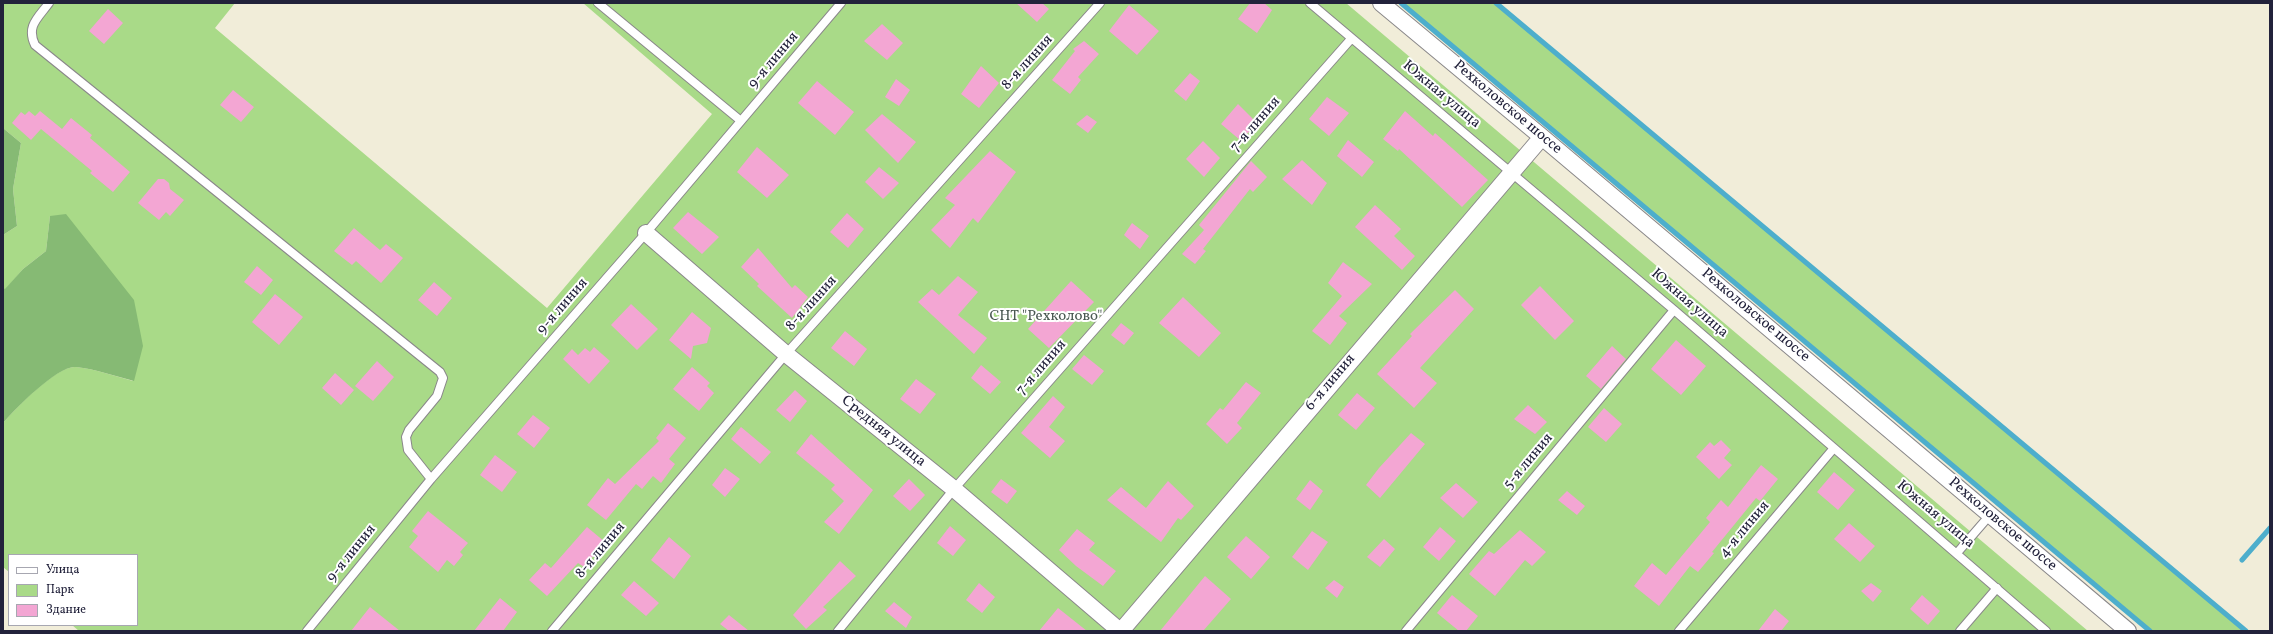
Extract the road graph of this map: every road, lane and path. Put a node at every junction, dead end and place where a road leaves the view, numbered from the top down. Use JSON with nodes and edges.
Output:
{"nodes":[{"id":1,"x":49,"y":3,"type":"edge"},
{"id":2,"x":598,"y":3,"type":"edge"},
{"id":3,"x":841,"y":3,"type":"edge"},
{"id":4,"x":1100,"y":3,"type":"edge"},
{"id":5,"x":1310,"y":3,"type":"edge"},
{"id":6,"x":1381,"y":3,"type":"edge"},
{"id":7,"x":1351,"y":39,"type":"junction"},
{"id":8,"x":741,"y":121,"type":"junction"},
{"id":9,"x":1542,"y":137,"type":"junction"},
{"id":10,"x":1511,"y":172,"type":"junction"},
{"id":11,"x":646,"y":233,"type":"junction"},
{"id":12,"x":1674,"y":310,"type":"junction"},
{"id":13,"x":786,"y":354,"type":"junction"},
{"id":14,"x":1834,"y":448,"type":"junction"},
{"id":15,"x":431,"y":479,"type":"junction"},
{"id":16,"x":954,"y":489,"type":"junction"},
{"id":17,"x":1990,"y":515,"type":"junction"},
{"id":18,"x":1957,"y":553,"type":"junction"},
{"id":19,"x":1997,"y":588,"type":"junction"},
{"id":20,"x":307,"y":631,"type":"edge"},
{"id":21,"x":552,"y":631,"type":"edge"},
{"id":22,"x":838,"y":631,"type":"edge"},
{"id":23,"x":1120,"y":631,"type":"edge"},
{"id":24,"x":1406,"y":631,"type":"edge"},
{"id":25,"x":1679,"y":631,"type":"edge"},
{"id":26,"x":1960,"y":631,"type":"edge"},
{"id":27,"x":2046,"y":631,"type":"edge"},
{"id":28,"x":2128,"y":631,"type":"edge"}],
"edges":[{"from":1,"to":15,"type":"lane"},
{"from":2,"to":8,"type":"lane"},
{"from":3,"to":8,"type":"lane","name":"9-я линия"},
{"from":4,"to":13,"type":"lane","name":"8-я линия"},
{"from":5,"to":7,"type":"lane","name":"Южная улица"},
{"from":6,"to":9,"type":"street","name":"Рехколовское шоссе"},
{"from":7,"to":10,"type":"lane","name":"Южная улица"},
{"from":7,"to":16,"type":"lane","name":"7-я линия"},
{"from":8,"to":11,"type":"lane","name":"9-я линия"},
{"from":9,"to":10,"type":"street","name":"6-я линия"},
{"from":9,"to":17,"type":"street","name":"Рехколовское шоссе"},
{"from":10,"to":12,"type":"lane","name":"Южная улица"},
{"from":10,"to":23,"type":"street","name":"6-я линия"},
{"from":11,"to":13,"type":"street","name":"Средняя улица"},
{"from":11,"to":15,"type":"lane","name":"9-я линия"},
{"from":12,"to":14,"type":"lane","name":"Южная улица"},
{"from":12,"to":24,"type":"lane","name":"5-я линия"},
{"from":13,"to":16,"type":"street","name":"Средняя улица"},
{"from":13,"to":21,"type":"lane","name":"8-я линия"},
{"from":14,"to":18,"type":"lane","name":"Южная улица"},
{"from":14,"to":25,"type":"lane","name":"4-я линия"},
{"from":15,"to":20,"type":"lane","name":"9-я линия"},
{"from":16,"to":22,"type":"lane","name":"7-я линия"},
{"from":16,"to":23,"type":"street","name":"Средняя улица"},
{"from":17,"to":18,"type":"lane"},
{"from":17,"to":28,"type":"street","name":"Рехколовское шоссе"},
{"from":18,"to":19,"type":"lane","name":"Южная улица"},
{"from":19,"to":26,"type":"lane"},
{"from":19,"to":27,"type":"lane","name":"Южная улица"}]}
